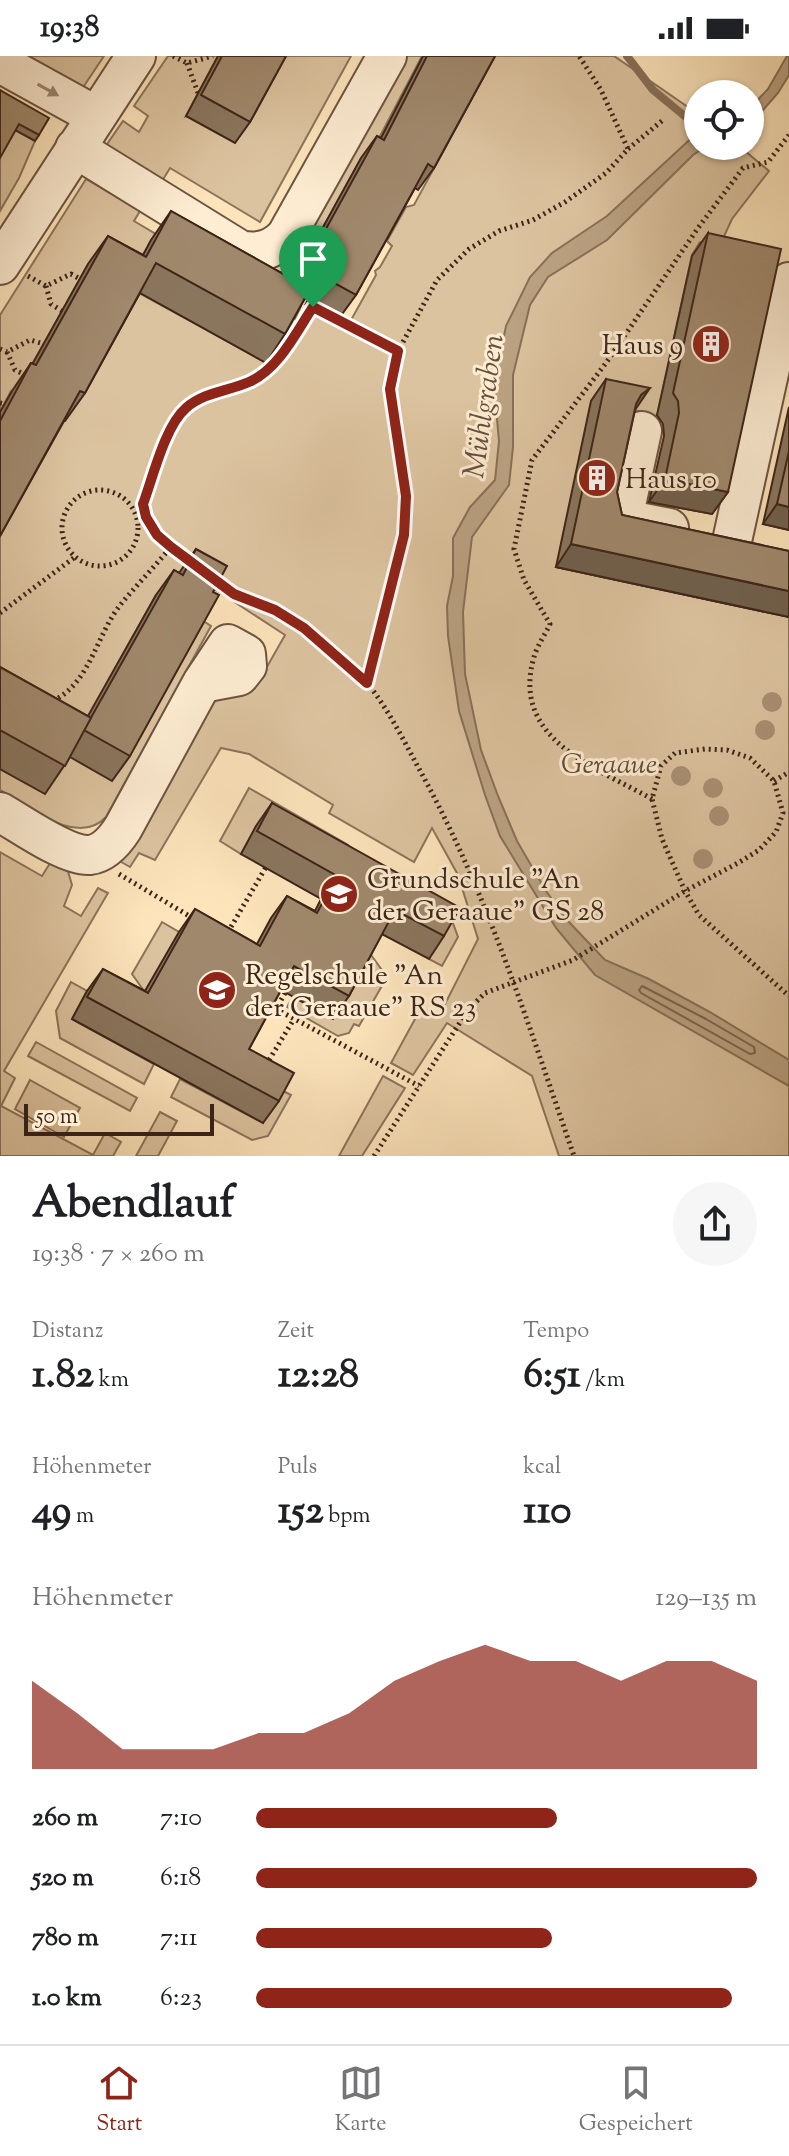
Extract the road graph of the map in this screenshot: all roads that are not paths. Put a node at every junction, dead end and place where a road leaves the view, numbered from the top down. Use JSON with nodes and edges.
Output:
{"nodes":[{"id":1,"x":136,"y":56,"type":"edge"},
{"id":2,"x":387,"y":56,"type":"edge"},
{"id":3,"x":0,"y":63,"type":"edge"},
{"id":4,"x":96,"y":116,"type":"junction"},
{"id":5,"x":75,"y":148,"type":"junction"},
{"id":6,"x":10,"y":268,"type":"edge"},
{"id":7,"x":789,"y":282,"type":"edge"},
{"id":8,"x":642,"y":431,"type":"dead end"},
{"id":9,"x":202,"y":683,"type":"dead end"},
{"id":10,"x":0,"y":812,"type":"edge"}],
"edges":[{"from":1,"to":4,"type":"street"},
{"from":2,"to":5,"type":"street"},
{"from":3,"to":4,"type":"street","one_way":true},
{"from":4,"to":5,"type":"street"},
{"from":5,"to":6,"type":"street"},
{"from":7,"to":8,"type":"street"},
{"from":9,"to":10,"type":"street"}]}
